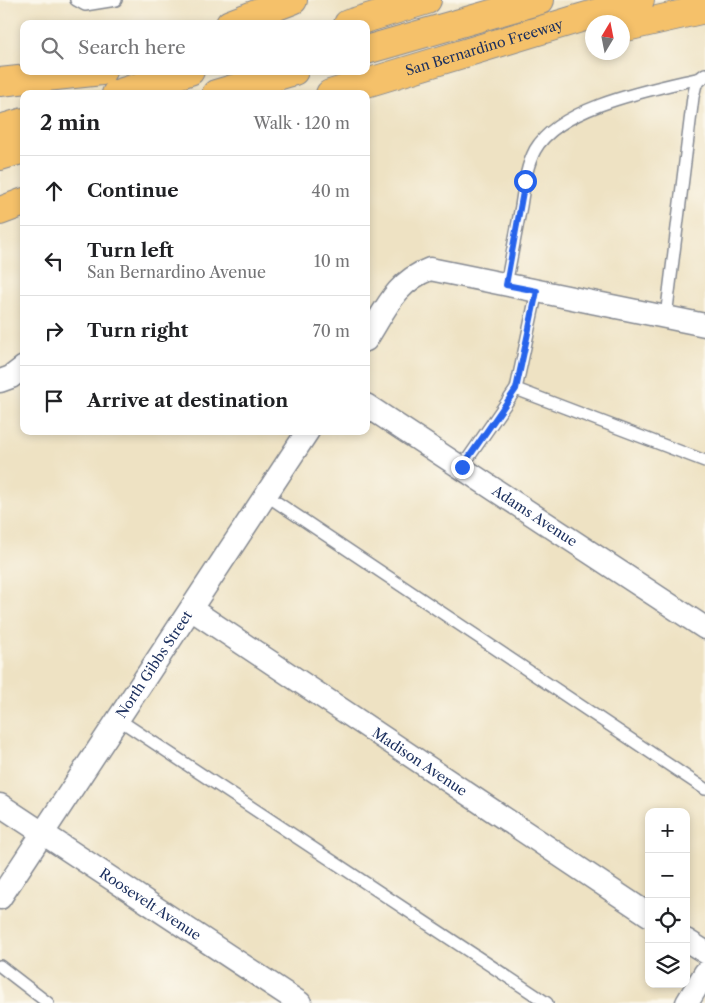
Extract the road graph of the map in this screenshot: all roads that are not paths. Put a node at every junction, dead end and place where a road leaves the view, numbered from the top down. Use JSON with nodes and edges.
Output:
{"nodes":[{"id":1,"x":76,"y":0,"type":"edge"},
{"id":2,"x":116,"y":0,"type":"edge"},
{"id":3,"x":293,"y":0,"type":"edge"},
{"id":4,"x":427,"y":0,"type":"edge"},
{"id":5,"x":540,"y":0,"type":"edge"},
{"id":6,"x":640,"y":0,"type":"edge"},
{"id":7,"x":705,"y":9,"type":"edge"},
{"id":8,"x":240,"y":20,"type":"edge"},
{"id":9,"x":361,"y":20,"type":"edge"},
{"id":10,"x":630,"y":26,"type":"edge"},
{"id":11,"x":585,"y":36,"type":"edge"},
{"id":12,"x":370,"y":49,"type":"edge"},
{"id":13,"x":65,"y":75,"type":"edge"},
{"id":14,"x":89,"y":75,"type":"edge"},
{"id":15,"x":177,"y":75,"type":"edge"},
{"id":16,"x":280,"y":75,"type":"edge"},
{"id":17,"x":703,"y":76,"type":"edge"},
{"id":18,"x":0,"y":82,"type":"edge"},
{"id":19,"x":38,"y":90,"type":"edge"},
{"id":20,"x":129,"y":90,"type":"edge"},
{"id":21,"x":230,"y":90,"type":"edge"},
{"id":22,"x":342,"y":90,"type":"edge"},
{"id":23,"x":344,"y":90,"type":"edge"},
{"id":24,"x":20,"y":95,"type":"edge"},
{"id":25,"x":0,"y":101,"type":"edge"},
{"id":26,"x":20,"y":123,"type":"edge"},
{"id":27,"x":0,"y":129,"type":"edge"},
{"id":28,"x":20,"y":150,"type":"edge"},
{"id":29,"x":0,"y":156,"type":"edge"},
{"id":30,"x":20,"y":185,"type":"edge"},
{"id":31,"x":0,"y":191,"type":"edge"},
{"id":32,"x":20,"y":204,"type":"edge"},
{"id":33,"x":0,"y":211,"type":"edge"},
{"id":34,"x":506,"y":285,"type":"junction"},
{"id":35,"x":537,"y":291,"type":"junction"},
{"id":36,"x":374,"y":312,"type":"edge"},
{"id":37,"x":666,"y":317,"type":"junction"},
{"id":38,"x":705,"y":325,"type":"edge"},
{"id":39,"x":370,"y":326,"type":"edge"},
{"id":40,"x":20,"y":370,"type":"edge"},
{"id":41,"x":0,"y":381,"type":"edge"},
{"id":42,"x":516,"y":389,"type":"junction"},
{"id":43,"x":370,"y":408,"type":"edge"},
{"id":44,"x":305,"y":435,"type":"edge"},
{"id":45,"x":705,"y":461,"type":"edge"},
{"id":46,"x":462,"y":467,"type":"junction"},
{"id":47,"x":266,"y":495,"type":"junction"},
{"id":48,"x":191,"y":609,"type":"junction"},
{"id":49,"x":705,"y":628,"type":"edge"},
{"id":50,"x":118,"y":719,"type":"junction"},
{"id":51,"x":705,"y":789,"type":"edge"},
{"id":52,"x":0,"y":805,"type":"edge"},
{"id":53,"x":43,"y":832,"type":"junction"},
{"id":54,"x":0,"y":898,"type":"edge"},
{"id":55,"x":645,"y":912,"type":"edge"},
{"id":56,"x":690,"y":943,"type":"edge"},
{"id":57,"x":705,"y":952,"type":"edge"},
{"id":58,"x":0,"y":966,"type":"edge"},
{"id":59,"x":705,"y":973,"type":"edge"},
{"id":60,"x":48,"y":1003,"type":"edge"},
{"id":61,"x":300,"y":1003,"type":"edge"},
{"id":62,"x":547,"y":1003,"type":"edge"},
{"id":63,"x":687,"y":1003,"type":"edge"}],
"edges":[{"from":1,"to":2,"type":"lane"},
{"from":3,"to":8,"type":"highway"},
{"from":4,"to":9,"type":"highway"},
{"from":5,"to":12,"type":"highway"},
{"from":6,"to":22,"type":"highway","name":"San Bernardino Freeway"},
{"from":7,"to":10,"type":"highway"},
{"from":11,"to":23,"type":"highway"},
{"from":13,"to":18,"type":"highway"},
{"from":14,"to":19,"type":"highway"},
{"from":15,"to":20,"type":"highway"},
{"from":16,"to":21,"type":"highway"},
{"from":17,"to":34,"type":"lane"},
{"from":17,"to":37,"type":"lane"},
{"from":24,"to":25,"type":"highway"},
{"from":26,"to":27,"type":"highway"},
{"from":28,"to":29,"type":"highway"},
{"from":30,"to":31,"type":"highway"},
{"from":32,"to":33,"type":"highway"},
{"from":34,"to":35,"type":"street"},
{"from":34,"to":36,"type":"street"},
{"from":35,"to":37,"type":"street"},
{"from":35,"to":42,"type":"lane"},
{"from":36,"to":39,"type":"street"},
{"from":37,"to":38,"type":"street"},
{"from":40,"to":41,"type":"street"},
{"from":42,"to":45,"type":"lane"},
{"from":42,"to":46,"type":"lane"},
{"from":43,"to":46,"type":"street","name":"Adams Avenue"},
{"from":44,"to":47,"type":"street","name":"North Gibbs Street"},
{"from":46,"to":49,"type":"street","name":"Adams Avenue"},
{"from":47,"to":48,"type":"street","name":"North Gibbs Street"},
{"from":47,"to":51,"type":"lane"},
{"from":48,"to":50,"type":"street","name":"North Gibbs Street"},
{"from":48,"to":55,"type":"street","name":"Madison Avenue"},
{"from":50,"to":53,"type":"street","name":"North Gibbs Street"},
{"from":50,"to":62,"type":"lane"},
{"from":52,"to":53,"type":"street","name":"Roosevelt Avenue"},
{"from":53,"to":54,"type":"street","name":"North Gibbs Street"},
{"from":53,"to":61,"type":"street","name":"Roosevelt Avenue"},
{"from":56,"to":57,"type":"street"},
{"from":58,"to":60,"type":"lane"},
{"from":59,"to":63,"type":"street"}]}
